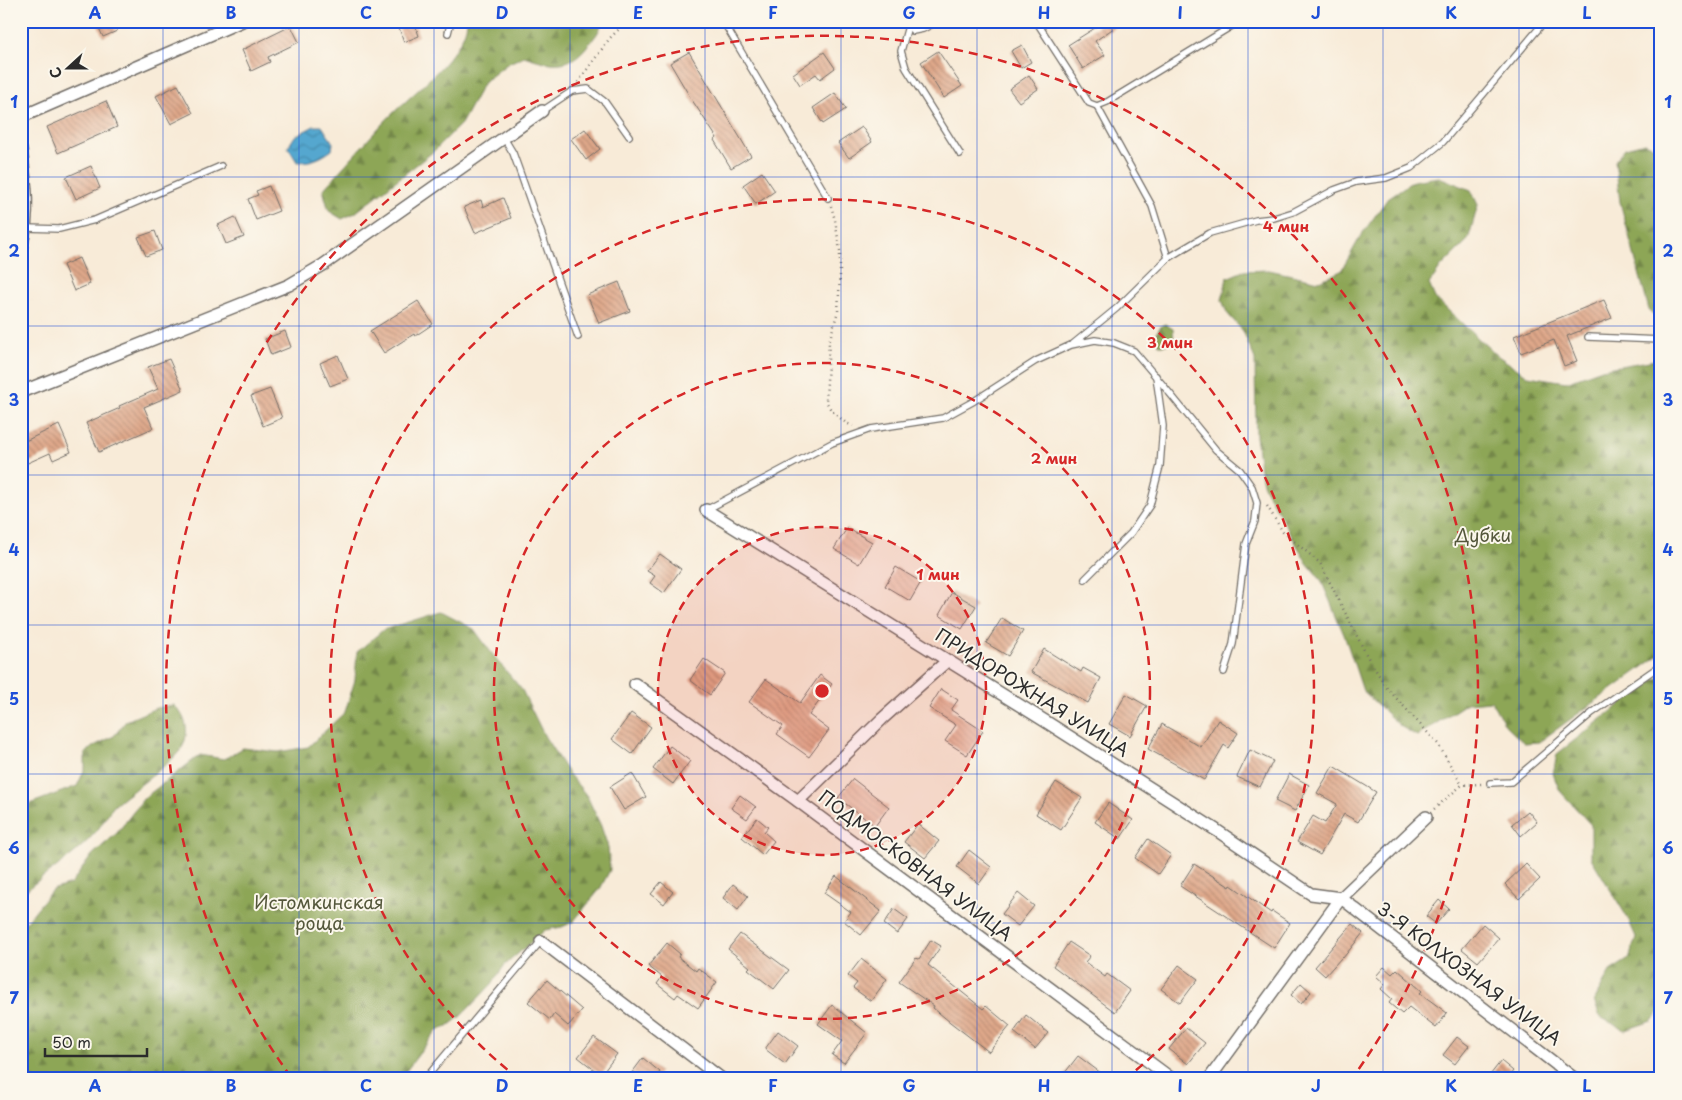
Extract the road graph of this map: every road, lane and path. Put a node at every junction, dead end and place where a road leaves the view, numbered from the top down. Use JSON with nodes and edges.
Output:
{"nodes":[{"id":1,"x":242,"y":21,"type":"edge"},
{"id":2,"x":451,"y":21,"type":"edge"},
{"id":3,"x":627,"y":21,"type":"edge"},
{"id":4,"x":723,"y":21,"type":"edge"},
{"id":5,"x":938,"y":21,"type":"edge"},
{"id":6,"x":1036,"y":21,"type":"edge"},
{"id":7,"x":1218,"y":21,"type":"edge"},
{"id":8,"x":1240,"y":21,"type":"edge"},
{"id":9,"x":1545,"y":21,"type":"edge"},
{"id":10,"x":906,"y":24,"type":"edge"},
{"id":11,"x":1224,"y":30,"type":"junction"},
{"id":12,"x":448,"y":33,"type":"dead end"},
{"id":13,"x":572,"y":91,"type":"junction"},
{"id":14,"x":1097,"y":106,"type":"junction"},
{"id":15,"x":542,"y":111,"type":"joint"},
{"id":16,"x":21,"y":117,"type":"edge"},
{"id":17,"x":630,"y":136,"type":"dead end"},
{"id":18,"x":504,"y":137,"type":"junction"},
{"id":19,"x":21,"y":150,"type":"edge"},
{"id":20,"x":960,"y":154,"type":"dead end"},
{"id":21,"x":221,"y":166,"type":"dead end"},
{"id":22,"x":828,"y":198,"type":"joint"},
{"id":23,"x":27,"y":228,"type":"junction"},
{"id":24,"x":21,"y":248,"type":"edge"},
{"id":25,"x":1168,"y":258,"type":"junction"},
{"id":26,"x":578,"y":337,"type":"dead end"},
{"id":27,"x":1588,"y":337,"type":"dead end"},
{"id":28,"x":1661,"y":340,"type":"edge"},
{"id":29,"x":1071,"y":345,"type":"junction"},
{"id":30,"x":1156,"y":376,"type":"junction"},
{"id":31,"x":21,"y":392,"type":"edge"},
{"id":32,"x":864,"y":431,"type":"junction"},
{"id":33,"x":1252,"y":487,"type":"junction"},
{"id":34,"x":706,"y":510,"type":"joint"},
{"id":35,"x":1084,"y":579,"type":"dead end"},
{"id":36,"x":948,"y":661,"type":"junction"},
{"id":37,"x":1661,"y":665,"type":"edge"},
{"id":38,"x":1224,"y":672,"type":"dead end"},
{"id":39,"x":635,"y":684,"type":"dead end"},
{"id":40,"x":1490,"y":783,"type":"joint"},
{"id":41,"x":1462,"y":784,"type":"junction"},
{"id":42,"x":798,"y":801,"type":"junction"},
{"id":43,"x":1426,"y":816,"type":"joint"},
{"id":44,"x":1340,"y":898,"type":"junction"},
{"id":45,"x":541,"y":941,"type":"joint"},
{"id":46,"x":425,"y":1079,"type":"edge"},
{"id":47,"x":722,"y":1079,"type":"edge"},
{"id":48,"x":1172,"y":1079,"type":"edge"},
{"id":49,"x":1209,"y":1079,"type":"edge"},
{"id":50,"x":1575,"y":1079,"type":"edge"}],
"edges":[{"from":1,"to":16,"type":"street"},
{"from":2,"to":12,"type":"lane"},
{"from":3,"to":13,"type":"path"},
{"from":4,"to":22,"type":"lane"},
{"from":5,"to":10,"type":"lane"},
{"from":6,"to":14,"type":"lane"},
{"from":7,"to":11,"type":"lane"},
{"from":8,"to":11,"type":"lane"},
{"from":9,"to":25,"type":"lane"},
{"from":10,"to":20,"type":"lane"},
{"from":11,"to":14,"type":"lane"},
{"from":13,"to":15,"type":"lane"},
{"from":13,"to":17,"type":"lane"},
{"from":14,"to":25,"type":"lane"},
{"from":15,"to":18,"type":"street"},
{"from":18,"to":26,"type":"lane"},
{"from":18,"to":31,"type":"street"},
{"from":19,"to":23,"type":"street"},
{"from":21,"to":23,"type":"lane"},
{"from":22,"to":32,"type":"path"},
{"from":23,"to":24,"type":"street"},
{"from":25,"to":29,"type":"lane"},
{"from":27,"to":28,"type":"lane"},
{"from":29,"to":30,"type":"lane"},
{"from":29,"to":32,"type":"lane"},
{"from":30,"to":33,"type":"lane"},
{"from":30,"to":35,"type":"lane"},
{"from":32,"to":34,"type":"lane"},
{"from":33,"to":38,"type":"lane"},
{"from":33,"to":41,"type":"path"},
{"from":34,"to":36,"type":"street","name":"ПРИДОРОЖНАЯ УЛИЦА"},
{"from":36,"to":42,"type":"street"},
{"from":36,"to":44,"type":"street","name":"ПРИДОРОЖНАЯ УЛИЦА"},
{"from":37,"to":40,"type":"lane"},
{"from":39,"to":42,"type":"street","name":"ПОДМОСКОВНАЯ УЛИЦА"},
{"from":40,"to":41,"type":"path"},
{"from":41,"to":43,"type":"path"},
{"from":42,"to":48,"type":"street","name":"ПОДМОСКОВНАЯ УЛИЦА"},
{"from":43,"to":44,"type":"street"},
{"from":44,"to":49,"type":"street"},
{"from":44,"to":50,"type":"street","name":"3-Я КОЛХОЗНАЯ УЛИЦА"},
{"from":45,"to":46,"type":"lane"},
{"from":45,"to":47,"type":"street"}]}
